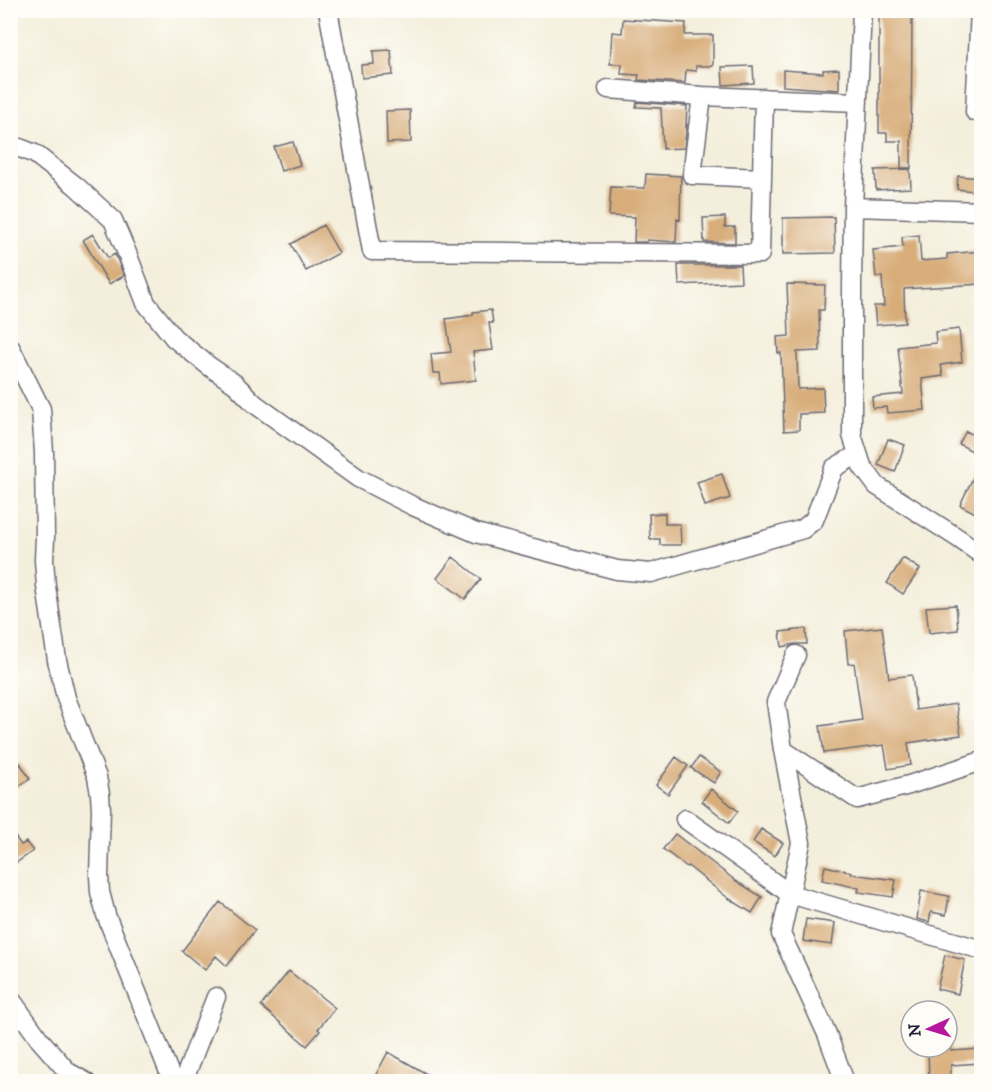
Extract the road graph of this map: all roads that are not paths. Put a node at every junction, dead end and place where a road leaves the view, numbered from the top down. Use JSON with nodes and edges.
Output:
{"nodes":[{"id":1,"x":328,"y":10,"type":"edge"},
{"id":2,"x":862,"y":10,"type":"edge"},
{"id":3,"x":980,"y":10,"type":"edge"},
{"id":4,"x":980,"y":31,"type":"edge"},
{"id":5,"x":608,"y":89,"type":"dead end"},
{"id":6,"x":702,"y":96,"type":"junction"},
{"id":7,"x":764,"y":98,"type":"junction"},
{"id":8,"x":858,"y":102,"type":"junction"},
{"id":9,"x":975,"y":111,"type":"dead end"},
{"id":10,"x":10,"y":148,"type":"edge"},
{"id":11,"x":762,"y":178,"type":"junction"},
{"id":12,"x":854,"y":207,"type":"junction"},
{"id":13,"x":981,"y":211,"type":"edge"},
{"id":14,"x":13,"y":353,"type":"edge"},
{"id":15,"x":858,"y":454,"type":"junction"},
{"id":16,"x":981,"y":555,"type":"edge"},
{"id":17,"x":796,"y":655,"type":"dead end"},
{"id":18,"x":783,"y":750,"type":"junction"},
{"id":19,"x":981,"y":761,"type":"edge"},
{"id":20,"x":685,"y":819,"type":"dead end"},
{"id":21,"x":790,"y":894,"type":"junction"},
{"id":22,"x":981,"y":950,"type":"edge"},
{"id":23,"x":216,"y":997,"type":"dead end"},
{"id":24,"x":10,"y":998,"type":"edge"},
{"id":25,"x":17,"y":1019,"type":"edge"},
{"id":26,"x":86,"y":1082,"type":"edge"},
{"id":27,"x":173,"y":1082,"type":"edge"},
{"id":28,"x":183,"y":1082,"type":"edge"},
{"id":29,"x":845,"y":1082,"type":"edge"}],
"edges":[{"from":1,"to":11,"type":"street"},
{"from":2,"to":8,"type":"street"},
{"from":3,"to":4,"type":"street"},
{"from":4,"to":9,"type":"street"},
{"from":5,"to":6,"type":"street"},
{"from":6,"to":7,"type":"street"},
{"from":6,"to":11,"type":"street"},
{"from":7,"to":8,"type":"street"},
{"from":7,"to":11,"type":"street"},
{"from":8,"to":12,"type":"street"},
{"from":10,"to":15,"type":"street"},
{"from":12,"to":13,"type":"street"},
{"from":12,"to":15,"type":"street"},
{"from":14,"to":27,"type":"street"},
{"from":15,"to":16,"type":"street"},
{"from":17,"to":18,"type":"street"},
{"from":18,"to":19,"type":"street"},
{"from":18,"to":21,"type":"street"},
{"from":20,"to":21,"type":"street"},
{"from":21,"to":22,"type":"street"},
{"from":21,"to":29,"type":"street"},
{"from":23,"to":28,"type":"street"},
{"from":24,"to":25,"type":"street"},
{"from":25,"to":26,"type":"street"}]}
